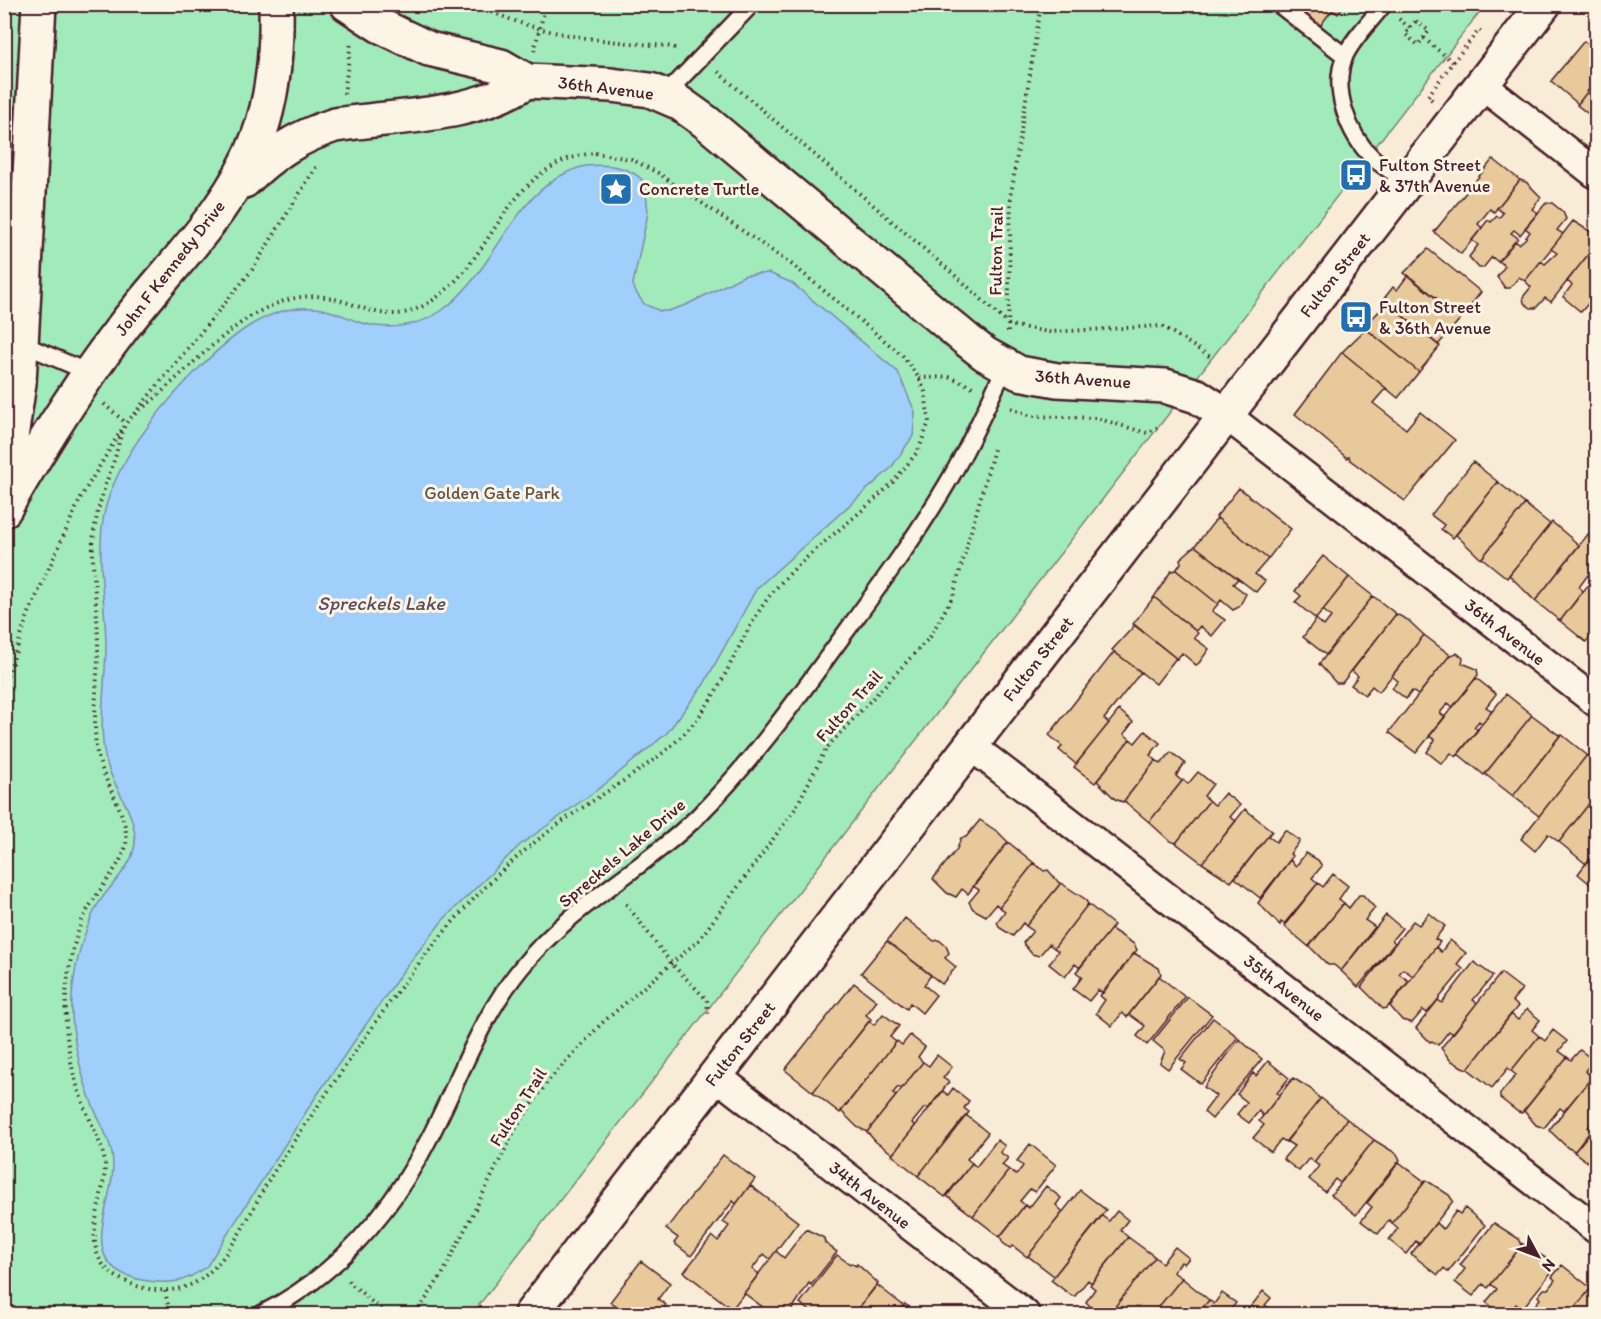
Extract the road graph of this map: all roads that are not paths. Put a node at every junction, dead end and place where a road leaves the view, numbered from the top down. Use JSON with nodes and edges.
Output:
{"nodes":[{"id":1,"x":39,"y":4,"type":"edge"},
{"id":2,"x":276,"y":4,"type":"edge"},
{"id":3,"x":347,"y":4,"type":"edge"},
{"id":4,"x":752,"y":4,"type":"edge"},
{"id":5,"x":1278,"y":4,"type":"edge"},
{"id":6,"x":1384,"y":4,"type":"edge"},
{"id":7,"x":1544,"y":4,"type":"edge"},
{"id":8,"x":1344,"y":56,"type":"junction"},
{"id":9,"x":527,"y":81,"type":"junction"},
{"id":10,"x":1482,"y":85,"type":"junction"},
{"id":11,"x":665,"y":95,"type":"junction"},
{"id":12,"x":1596,"y":174,"type":"edge"},
{"id":13,"x":1407,"y":182,"type":"junction"},
{"id":14,"x":210,"y":222,"type":"junction"},
{"id":15,"x":12,"y":340,"type":"edge"},
{"id":16,"x":1005,"y":367,"type":"junction"},
{"id":17,"x":90,"y":373,"type":"junction"},
{"id":18,"x":1226,"y":416,"type":"junction"},
{"id":19,"x":4,"y":485,"type":"edge"},
{"id":20,"x":4,"y":510,"type":"edge"},
{"id":21,"x":1596,"y":702,"type":"edge"},
{"id":22,"x":971,"y":746,"type":"junction"},
{"id":23,"x":716,"y":1076,"type":"junction"},
{"id":24,"x":1596,"y":1229,"type":"edge"},
{"id":25,"x":261,"y":1314,"type":"edge"},
{"id":26,"x":531,"y":1314,"type":"edge"},
{"id":27,"x":1025,"y":1314,"type":"edge"}],
"edges":[{"from":1,"to":15,"type":"street"},
{"from":2,"to":14,"type":"street","name":"John F Kennedy Drive"},
{"from":3,"to":9,"type":"street","name":"36th Avenue"},
{"from":4,"to":11,"type":"lane"},
{"from":5,"to":8,"type":"lane"},
{"from":6,"to":8,"type":"lane"},
{"from":7,"to":10,"type":"street","name":"Fulton Street"},
{"from":8,"to":13,"type":"lane"},
{"from":9,"to":11,"type":"street","name":"36th Avenue"},
{"from":9,"to":14,"type":"street"},
{"from":10,"to":12,"type":"street"},
{"from":10,"to":13,"type":"street","name":"Fulton Street"},
{"from":11,"to":16,"type":"street","name":"36th Avenue"},
{"from":13,"to":18,"type":"street","name":"Fulton Street"},
{"from":14,"to":17,"type":"street","name":"John F Kennedy Drive"},
{"from":15,"to":17,"type":"lane"},
{"from":15,"to":19,"type":"street"},
{"from":16,"to":18,"type":"street","name":"36th Avenue"},
{"from":16,"to":25,"type":"lane","name":"Spreckels Lake Drive"},
{"from":17,"to":20,"type":"street","name":"John F Kennedy Drive"},
{"from":18,"to":21,"type":"street","name":"36th Avenue"},
{"from":18,"to":22,"type":"street","name":"Fulton Street"},
{"from":22,"to":23,"type":"street","name":"Fulton Street"},
{"from":22,"to":24,"type":"street","name":"35th Avenue"},
{"from":23,"to":26,"type":"street","name":"Fulton Street"},
{"from":23,"to":27,"type":"street","name":"34th Avenue"}]}
